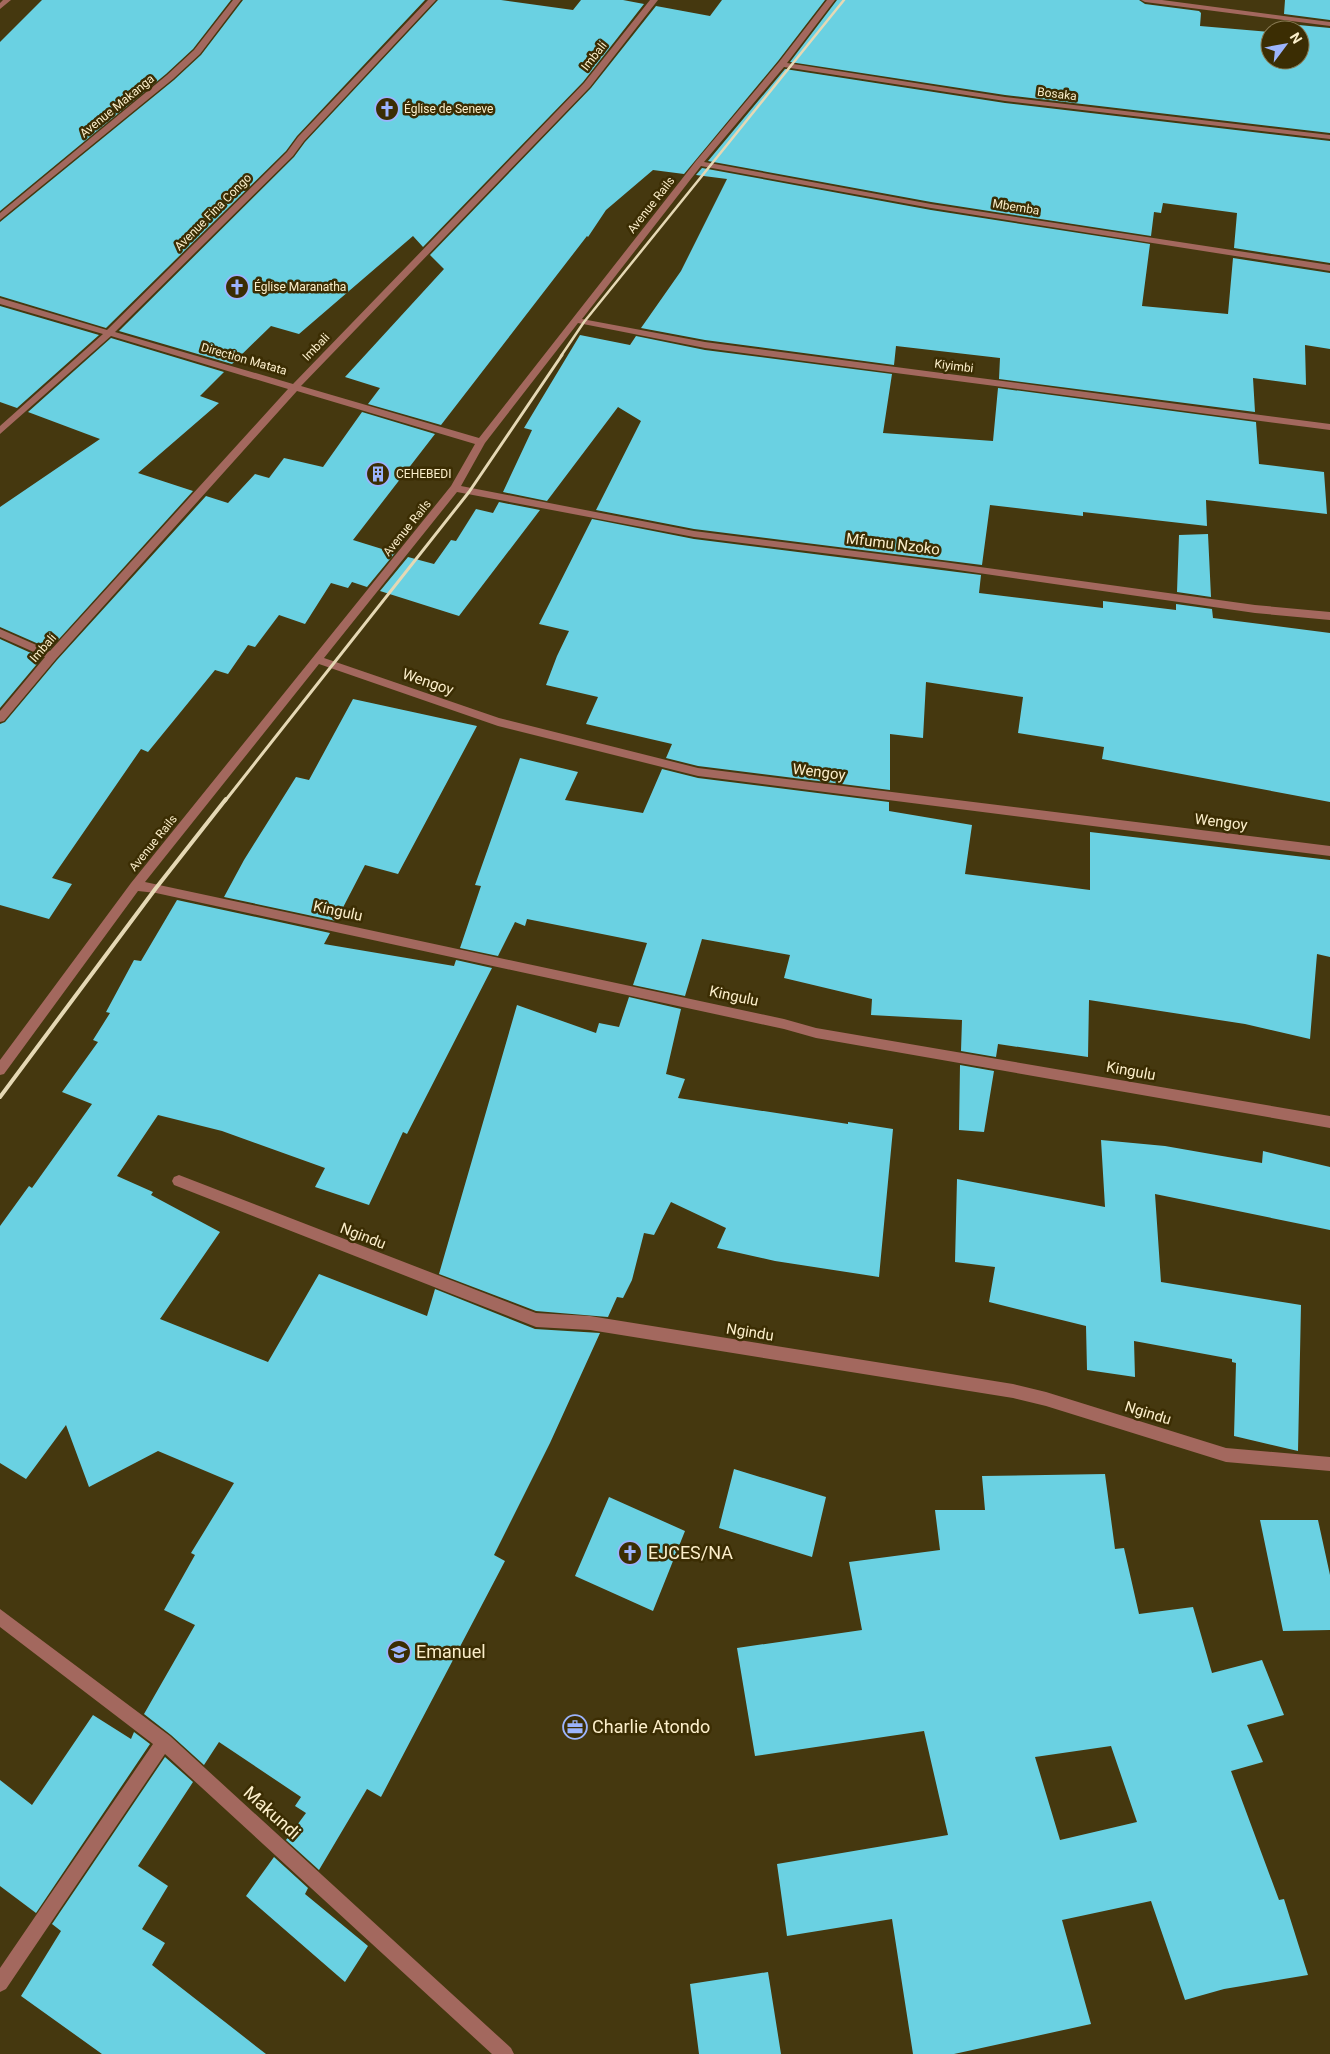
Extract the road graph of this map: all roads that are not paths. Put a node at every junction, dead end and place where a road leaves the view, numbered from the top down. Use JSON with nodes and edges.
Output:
{"nodes":[{"id":1,"x":8,"y":0,"type":"edge"},
{"id":2,"x":237,"y":0,"type":"edge"},
{"id":3,"x":432,"y":0,"type":"edge"},
{"id":4,"x":654,"y":0,"type":"edge"},
{"id":5,"x":831,"y":0,"type":"edge"},
{"id":6,"x":1144,"y":0,"type":"edge"},
{"id":7,"x":0,"y":6,"type":"edge"},
{"id":8,"x":1330,"y":24,"type":"edge"},
{"id":9,"x":782,"y":64,"type":"junction"},
{"id":10,"x":1330,"y":137,"type":"edge"},
{"id":11,"x":699,"y":163,"type":"junction"},
{"id":12,"x":0,"y":217,"type":"edge"},
{"id":13,"x":1330,"y":268,"type":"edge"},
{"id":14,"x":0,"y":301,"type":"edge"},
{"id":15,"x":575,"y":320,"type":"junction"},
{"id":16,"x":109,"y":333,"type":"junction"},
{"id":17,"x":295,"y":386,"type":"junction"},
{"id":18,"x":1330,"y":427,"type":"edge"},
{"id":19,"x":0,"y":431,"type":"edge"},
{"id":20,"x":481,"y":442,"type":"junction"},
{"id":21,"x":455,"y":488,"type":"junction"},
{"id":22,"x":1330,"y":616,"type":"edge"},
{"id":23,"x":0,"y":633,"type":"edge"},
{"id":24,"x":52,"y":656,"type":"junction"},
{"id":25,"x":318,"y":660,"type":"junction"},
{"id":26,"x":0,"y":718,"type":"edge"},
{"id":27,"x":1330,"y":851,"type":"edge"},
{"id":28,"x":134,"y":886,"type":"junction"},
{"id":29,"x":0,"y":1070,"type":"edge"},
{"id":30,"x":1330,"y":1122,"type":"edge"},
{"id":31,"x":179,"y":1182,"type":"dead end"},
{"id":32,"x":1330,"y":1464,"type":"edge"},
{"id":33,"x":0,"y":1617,"type":"edge"},
{"id":34,"x":164,"y":1742,"type":"junction"},
{"id":35,"x":0,"y":1983,"type":"edge"},
{"id":36,"x":505,"y":2054,"type":"edge"}],
"edges":[{"from":1,"to":7,"type":"street"},
{"from":2,"to":12,"type":"street","name":"Avenue Makanga"},
{"from":3,"to":16,"type":"street","name":"Avenue Fina Congo"},
{"from":4,"to":17,"type":"street","name":"Imbali"},
{"from":5,"to":9,"type":"street","name":"Avenue Rails"},
{"from":6,"to":8,"type":"street"},
{"from":9,"to":10,"type":"street","name":"Bosaka"},
{"from":9,"to":11,"type":"street","name":"Avenue Rails"},
{"from":11,"to":13,"type":"street","name":"Mbemba"},
{"from":11,"to":15,"type":"street","name":"Avenue Rails"},
{"from":14,"to":16,"type":"street","name":"Direction Matata"},
{"from":15,"to":18,"type":"street","name":"Kiyimbi"},
{"from":15,"to":20,"type":"street","name":"Avenue Rails"},
{"from":16,"to":17,"type":"street","name":"Direction Matata"},
{"from":16,"to":19,"type":"street","name":"Avenue Fina Congo"},
{"from":17,"to":20,"type":"street","name":"Direction Matata"},
{"from":17,"to":24,"type":"street","name":"Imbali"},
{"from":20,"to":21,"type":"street","name":"Avenue Rails"},
{"from":21,"to":22,"type":"street","name":"Mfumu Nzoko"},
{"from":21,"to":25,"type":"street","name":"Avenue Rails"},
{"from":23,"to":24,"type":"street"},
{"from":24,"to":26,"type":"street","name":"Imbali"},
{"from":25,"to":27,"type":"street","name":"Wengoy"},
{"from":25,"to":28,"type":"street","name":"Avenue Rails"},
{"from":28,"to":29,"type":"street","name":"Avenue Rails"},
{"from":28,"to":30,"type":"street","name":"Kingulu"},
{"from":31,"to":32,"type":"street","name":"Ngindu"},
{"from":33,"to":34,"type":"street","name":"Makundi"},
{"from":34,"to":35,"type":"street"},
{"from":34,"to":36,"type":"street","name":"Makundi"}]}
